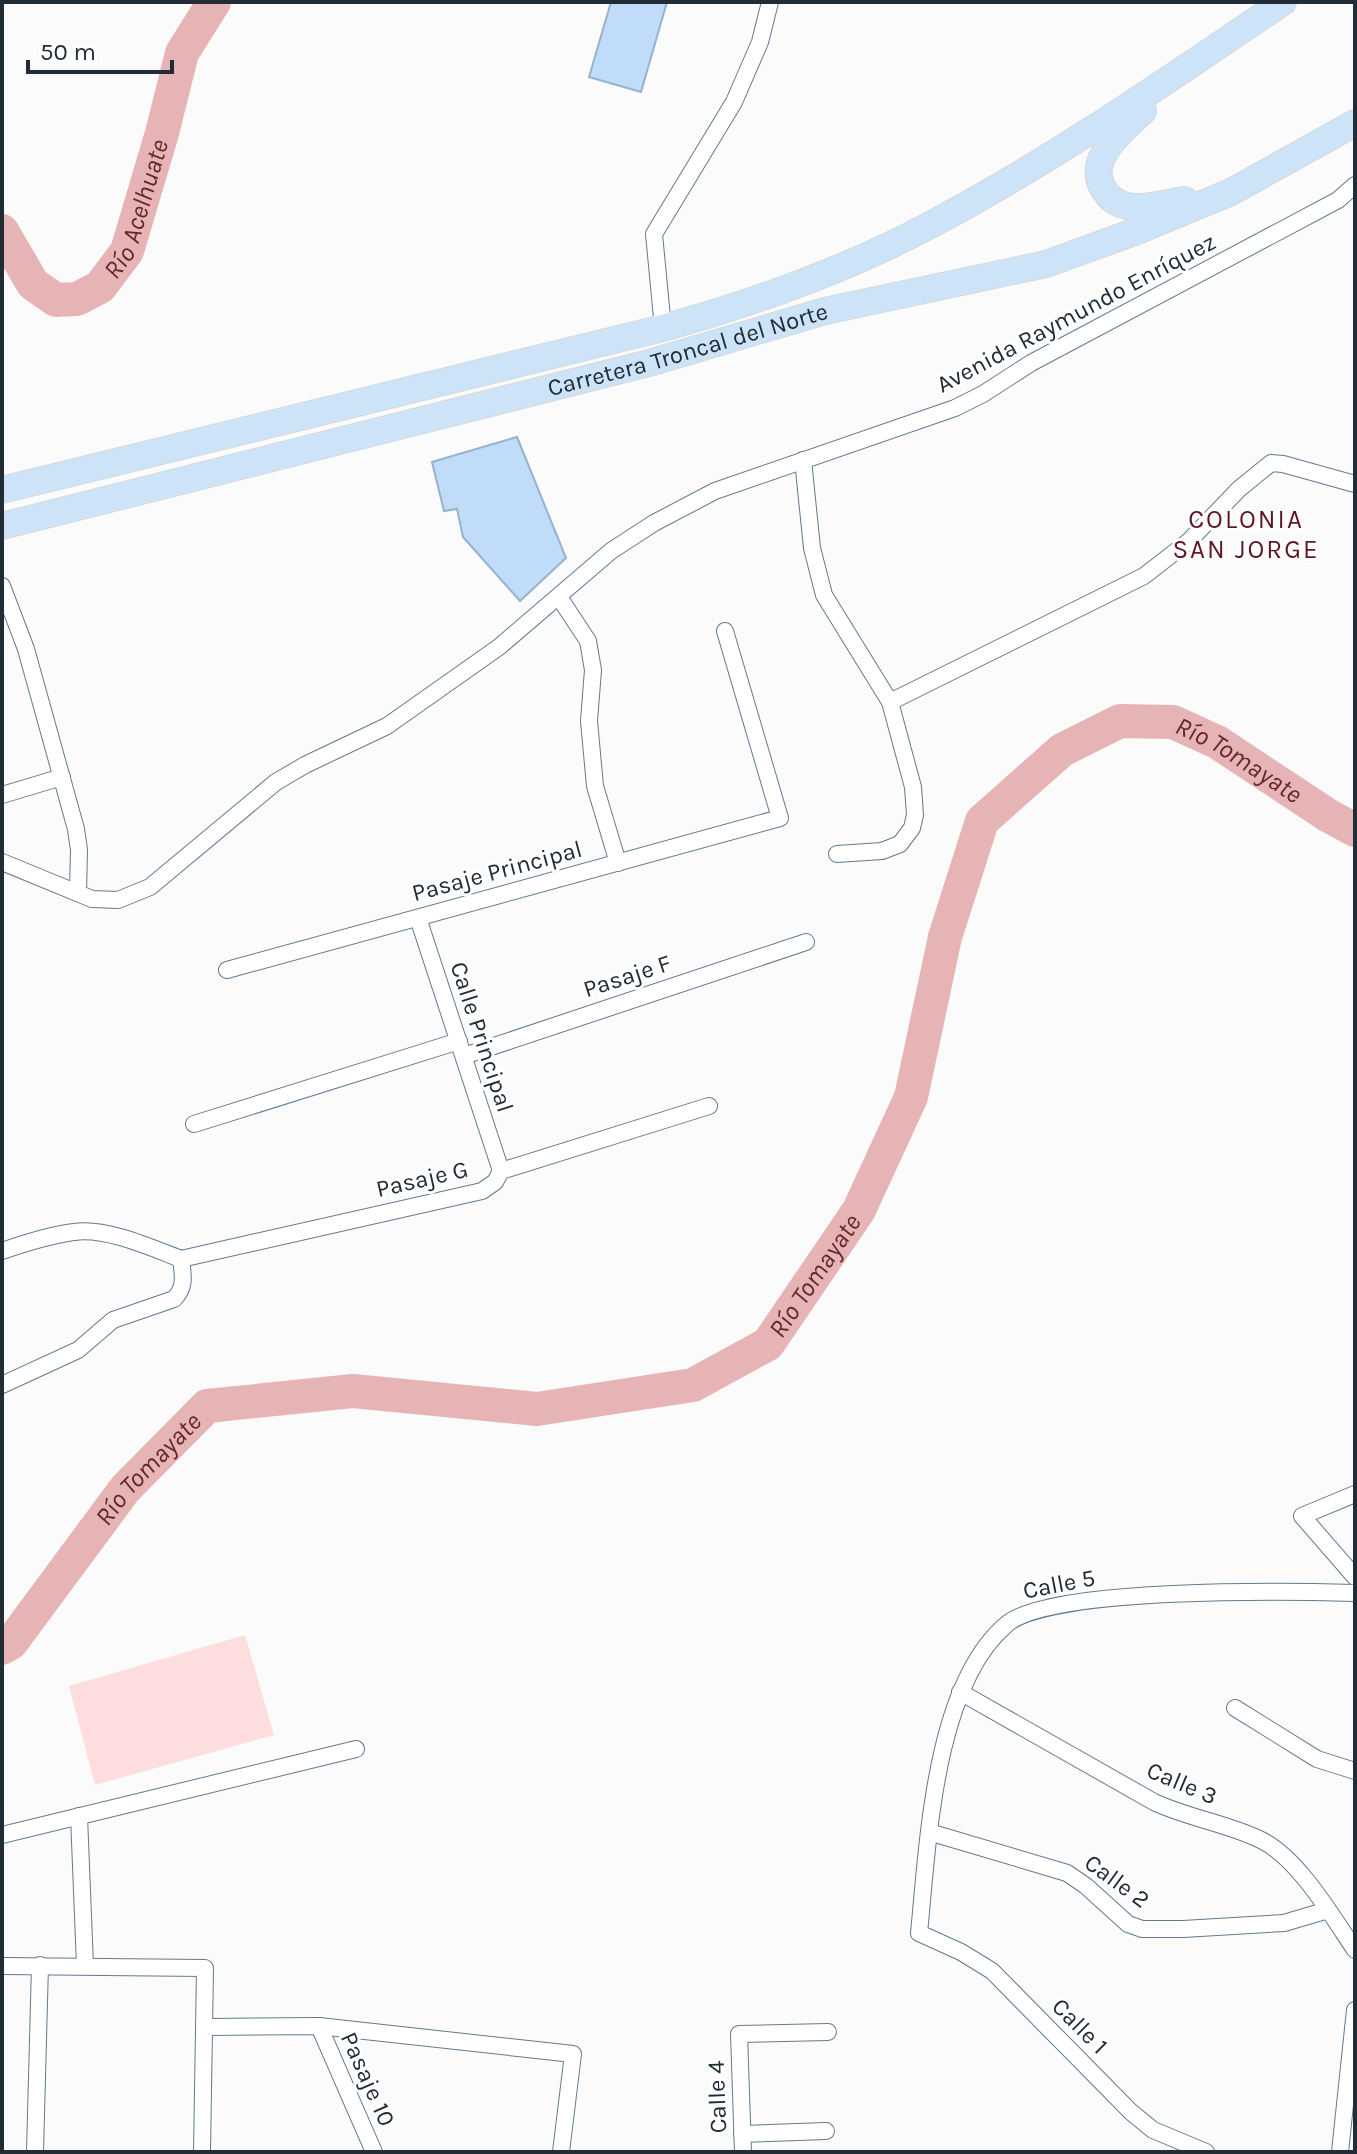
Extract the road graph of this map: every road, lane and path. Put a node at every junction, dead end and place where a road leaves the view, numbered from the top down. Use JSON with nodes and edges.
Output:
{"nodes":[{"id":1,"x":770,"y":2,"type":"edge"},
{"id":2,"x":1283,"y":2,"type":"edge"},
{"id":3,"x":1198,"y":59,"type":"junction"},
{"id":4,"x":1354,"y":126,"type":"edge"},
{"id":5,"x":1355,"y":185,"type":"edge"},
{"id":6,"x":1231,"y":192,"type":"junction"},
{"id":7,"x":663,"y":328,"type":"junction"},
{"id":8,"x":803,"y":460,"type":"junction"},
{"id":9,"x":1355,"y":484,"type":"edge"},
{"id":10,"x":2,"y":490,"type":"edge"},
{"id":11,"x":2,"y":526,"type":"edge"},
{"id":12,"x":2,"y":586,"type":"edge"},
{"id":13,"x":559,"y":597,"type":"junction"},
{"id":14,"x":725,"y":631,"type":"dead end"},
{"id":15,"x":890,"y":702,"type":"junction"},
{"id":16,"x":62,"y":777,"type":"junction"},
{"id":17,"x":2,"y":795,"type":"edge"},
{"id":18,"x":837,"y":854,"type":"dead end"},
{"id":19,"x":2,"y":862,"type":"edge"},
{"id":20,"x":618,"y":863,"type":"junction"},
{"id":21,"x":78,"y":893,"type":"junction"},
{"id":22,"x":418,"y":918,"type":"junction"},
{"id":23,"x":806,"y":942,"type":"dead end"},
{"id":24,"x":227,"y":970,"type":"dead end"},
{"id":25,"x":461,"y":1049,"type":"junction"},
{"id":26,"x":709,"y":1106,"type":"dead end"},
{"id":27,"x":194,"y":1124,"type":"dead end"},
{"id":28,"x":501,"y":1171,"type":"junction"},
{"id":29,"x":2,"y":1251,"type":"edge"},
{"id":30,"x":181,"y":1259,"type":"junction"},
{"id":31,"x":2,"y":1385,"type":"edge"},
{"id":32,"x":1355,"y":1494,"type":"edge"},
{"id":33,"x":1355,"y":1577,"type":"edge"},
{"id":34,"x":1355,"y":1593,"type":"edge"},
{"id":35,"x":960,"y":1692,"type":"junction"},
{"id":36,"x":1235,"y":1708,"type":"dead end"},
{"id":37,"x":356,"y":1749,"type":"dead end"},
{"id":38,"x":1355,"y":1771,"type":"edge"},
{"id":39,"x":79,"y":1816,"type":"junction"},
{"id":40,"x":929,"y":1832,"type":"junction"},
{"id":41,"x":2,"y":1835,"type":"edge"},
{"id":42,"x":1328,"y":1910,"type":"junction"},
{"id":43,"x":919,"y":1933,"type":"joint"},
{"id":44,"x":1355,"y":1950,"type":"edge"},
{"id":45,"x":40,"y":1965,"type":"junction"},
{"id":46,"x":2,"y":1966,"type":"edge"},
{"id":47,"x":85,"y":1966,"type":"junction"},
{"id":48,"x":1355,"y":2010,"type":"edge"},
{"id":49,"x":319,"y":2026,"type":"junction"},
{"id":50,"x":206,"y":2027,"type":"junction"},
{"id":51,"x":828,"y":2032,"type":"dead end"},
{"id":52,"x":826,"y":2131,"type":"dead end"},
{"id":53,"x":742,"y":2134,"type":"junction"},
{"id":54,"x":1344,"y":2151,"type":"edge"},
{"id":55,"x":35,"y":2152,"type":"edge"},
{"id":56,"x":202,"y":2152,"type":"edge"},
{"id":57,"x":374,"y":2152,"type":"edge"},
{"id":58,"x":561,"y":2152,"type":"edge"},
{"id":59,"x":743,"y":2152,"type":"edge"},
{"id":60,"x":1206,"y":2152,"type":"edge"}],
"edges":[{"from":1,"to":7,"type":"street"},
{"from":2,"to":3,"type":"main road","name":"Carretera Troncal del Norte"},
{"from":3,"to":6,"type":"main road"},
{"from":3,"to":7,"type":"main road","name":"Carretera Troncal del Norte"},
{"from":4,"to":6,"type":"main road","name":"Carretera Troncal del Norte"},
{"from":5,"to":8,"type":"street","name":"Avenida Raymundo Enríquez"},
{"from":6,"to":11,"type":"main road","name":"Carretera Troncal del Norte"},
{"from":7,"to":10,"type":"main road","name":"Carretera Troncal del Norte"},
{"from":8,"to":13,"type":"street","name":"Avenida Raymundo Enríquez"},
{"from":8,"to":15,"type":"street"},
{"from":9,"to":15,"type":"street"},
{"from":12,"to":16,"type":"street"},
{"from":13,"to":20,"type":"street"},
{"from":13,"to":21,"type":"street","name":"Avenida Raymundo Enríquez"},
{"from":14,"to":20,"type":"street","name":"Pasaje Principal"},
{"from":15,"to":18,"type":"street"},
{"from":16,"to":17,"type":"street"},
{"from":16,"to":21,"type":"street"},
{"from":19,"to":21,"type":"street","name":"Avenida Raymundo Enríquez"},
{"from":20,"to":22,"type":"street","name":"Pasaje Principal"},
{"from":22,"to":24,"type":"street","name":"Pasaje Principal"},
{"from":22,"to":25,"type":"street","name":"Calle Principal"},
{"from":23,"to":25,"type":"street","name":"Pasaje F"},
{"from":25,"to":27,"type":"street","name":"Pasaje F"},
{"from":25,"to":28,"type":"street","name":"Calle Principal"},
{"from":26,"to":28,"type":"street","name":"Pasaje G"},
{"from":28,"to":30,"type":"street","name":"Pasaje G"},
{"from":29,"to":30,"type":"street"},
{"from":30,"to":31,"type":"street"},
{"from":32,"to":33,"type":"street"},
{"from":34,"to":35,"type":"street","name":"Calle 5"},
{"from":35,"to":40,"type":"street","name":"Calle 5"},
{"from":35,"to":42,"type":"street","name":"Calle 3"},
{"from":36,"to":38,"type":"street"},
{"from":37,"to":39,"type":"street"},
{"from":39,"to":41,"type":"street"},
{"from":39,"to":47,"type":"street"},
{"from":40,"to":42,"type":"street","name":"Calle 2"},
{"from":40,"to":43,"type":"street","name":"Calle 5"},
{"from":42,"to":44,"type":"street","name":"Calle 3"},
{"from":43,"to":60,"type":"street","name":"Calle 1"},
{"from":45,"to":46,"type":"street"},
{"from":45,"to":47,"type":"street"},
{"from":45,"to":55,"type":"street"},
{"from":47,"to":50,"type":"street"},
{"from":48,"to":54,"type":"street"},
{"from":49,"to":50,"type":"street"},
{"from":49,"to":57,"type":"street","name":"Pasaje 10"},
{"from":49,"to":58,"type":"street"},
{"from":50,"to":56,"type":"street"},
{"from":51,"to":53,"type":"street","name":"Calle 4"},
{"from":52,"to":53,"type":"street"},
{"from":53,"to":59,"type":"street","name":"Calle 4"}]}
